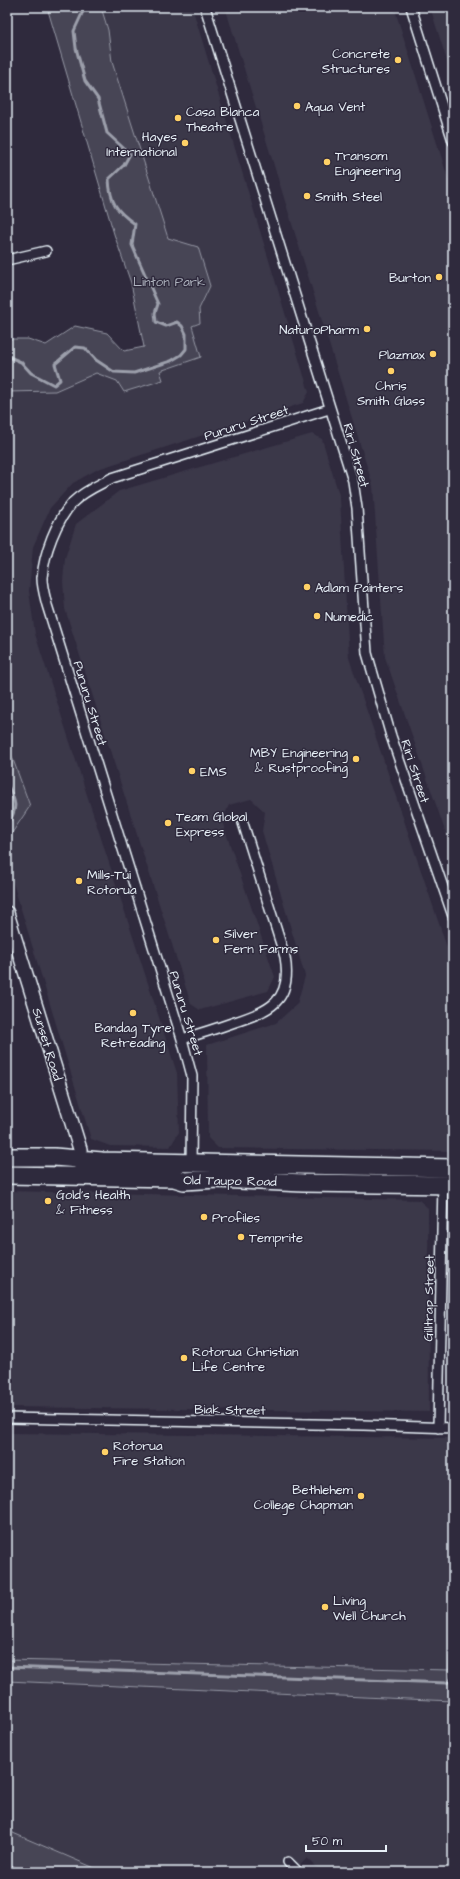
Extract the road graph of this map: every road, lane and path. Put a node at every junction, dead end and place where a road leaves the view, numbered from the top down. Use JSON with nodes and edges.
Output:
{"nodes":[{"id":1,"x":205,"y":7,"type":"edge"},
{"id":2,"x":412,"y":7,"type":"edge"},
{"id":3,"x":453,"y":141,"type":"edge"},
{"id":4,"x":46,"y":251,"type":"dead end"},
{"id":5,"x":7,"y":260,"type":"edge"},
{"id":6,"x":329,"y":409,"type":"junction"},
{"id":7,"x":243,"y":823,"type":"dead end"},
{"id":8,"x":7,"y":913,"type":"edge"},
{"id":9,"x":453,"y":916,"type":"edge"},
{"id":10,"x":182,"y":1039,"type":"junction"},
{"id":11,"x":7,"y":1157,"type":"edge"},
{"id":12,"x":81,"y":1159,"type":"junction"},
{"id":13,"x":192,"y":1162,"type":"junction"},
{"id":14,"x":7,"y":1175,"type":"edge"},
{"id":15,"x":448,"y":1176,"type":"edge"},
{"id":16,"x":81,"y":1177,"type":"junction"},
{"id":17,"x":190,"y":1181,"type":"junction"},
{"id":18,"x":7,"y":1418,"type":"edge"},
{"id":19,"x":438,"y":1428,"type":"junction"},
{"id":20,"x":453,"y":1428,"type":"edge"},
{"id":21,"x":288,"y":1862,"type":"dead end"},
{"id":22,"x":298,"y":1872,"type":"edge"}],
"edges":[{"from":1,"to":6,"type":"street","name":"Riri Street"},
{"from":2,"to":3,"type":"street"},
{"from":4,"to":5,"type":"street"},
{"from":6,"to":9,"type":"street","name":"Riri Street"},
{"from":6,"to":10,"type":"street","name":"Pururu Street"},
{"from":7,"to":10,"type":"street"},
{"from":8,"to":12,"type":"main road","name":"Sunset Road"},
{"from":10,"to":13,"type":"street","name":"Pururu Street"},
{"from":11,"to":12,"type":"highway","name":"Old Taupo Road"},
{"from":12,"to":13,"type":"highway","name":"Old Taupo Road"},
{"from":12,"to":16,"type":"main road","name":"Sunset Road"},
{"from":13,"to":15,"type":"highway","name":"Old Taupo Road"},
{"from":13,"to":17,"type":"street","name":"Pururu Street"},
{"from":14,"to":16,"type":"highway","name":"Old Taupo Road"},
{"from":15,"to":17,"type":"highway","name":"Old Taupo Road"},
{"from":15,"to":19,"type":"street","name":"Gilltrap Street"},
{"from":16,"to":17,"type":"highway","name":"Old Taupo Road"},
{"from":18,"to":19,"type":"street","name":"Biak Street"},
{"from":19,"to":20,"type":"street","name":"Biak Street"},
{"from":21,"to":22,"type":"street"}]}
